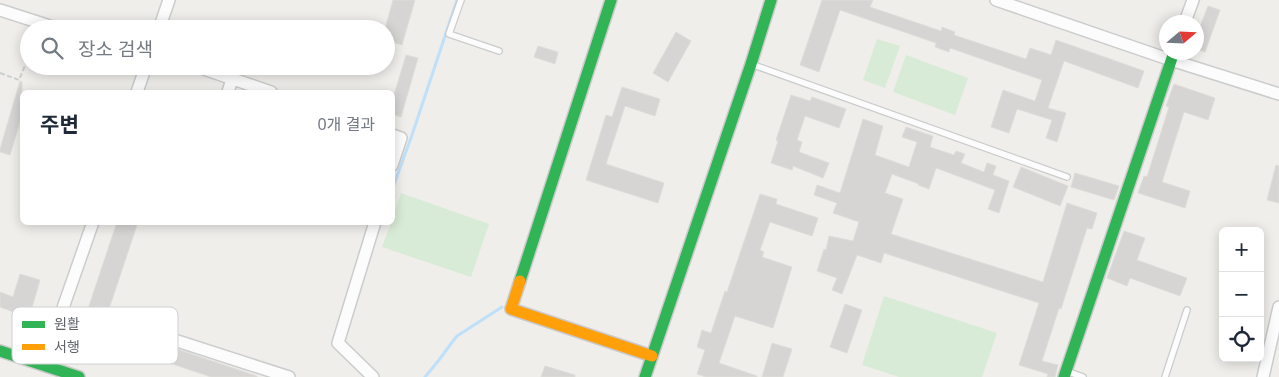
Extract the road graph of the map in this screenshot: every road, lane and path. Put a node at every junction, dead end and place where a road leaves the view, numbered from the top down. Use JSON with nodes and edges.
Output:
{"nodes":[{"id":1,"x":169,"y":0,"type":"edge"},
{"id":2,"x":461,"y":0,"type":"edge"},
{"id":3,"x":611,"y":0,"type":"edge"},
{"id":4,"x":771,"y":0,"type":"edge"},
{"id":5,"x":996,"y":0,"type":"edge"},
{"id":6,"x":1193,"y":0,"type":"edge"},
{"id":7,"x":0,"y":10,"type":"edge"},
{"id":8,"x":1188,"y":15,"type":"edge"},
{"id":9,"x":31,"y":20,"type":"edge"},
{"id":10,"x":162,"y":20,"type":"edge"},
{"id":11,"x":500,"y":51,"type":"dead end"},
{"id":12,"x":1159,"y":52,"type":"edge"},
{"id":13,"x":1171,"y":60,"type":"edge"},
{"id":14,"x":1183,"y":60,"type":"edge"},
{"id":15,"x":751,"y":64,"type":"junction"},
{"id":16,"x":0,"y":73,"type":"edge"},
{"id":17,"x":21,"y":75,"type":"edge"},
{"id":18,"x":143,"y":75,"type":"edge"},
{"id":19,"x":221,"y":75,"type":"edge"},
{"id":20,"x":232,"y":79,"type":"junction"},
{"id":21,"x":139,"y":90,"type":"edge"},
{"id":22,"x":229,"y":90,"type":"edge"},
{"id":23,"x":266,"y":90,"type":"edge"},
{"id":24,"x":1279,"y":94,"type":"edge"},
{"id":25,"x":395,"y":136,"type":"edge"},
{"id":26,"x":395,"y":156,"type":"edge"},
{"id":27,"x":1067,"y":177,"type":"dead end"},
{"id":28,"x":92,"y":225,"type":"edge"},
{"id":29,"x":374,"y":225,"type":"edge"},
{"id":30,"x":63,"y":307,"type":"edge"},
{"id":31,"x":1279,"y":308,"type":"edge"},
{"id":32,"x":1187,"y":310,"type":"dead end"},
{"id":33,"x":178,"y":341,"type":"edge"},
{"id":34,"x":0,"y":351,"type":"edge"},
{"id":35,"x":12,"y":356,"type":"edge"},
{"id":36,"x":652,"y":356,"type":"junction"},
{"id":37,"x":32,"y":364,"type":"edge"},
{"id":38,"x":43,"y":364,"type":"edge"},
{"id":39,"x":42,"y":368,"type":"junction"},
{"id":40,"x":1065,"y":374,"type":"edge"},
{"id":41,"x":79,"y":377,"type":"edge"},
{"id":42,"x":289,"y":377,"type":"edge"},
{"id":43,"x":373,"y":377,"type":"edge"},
{"id":44,"x":645,"y":377,"type":"edge"},
{"id":45,"x":1083,"y":377,"type":"edge"},
{"id":46,"x":1165,"y":377,"type":"edge"},
{"id":47,"x":1263,"y":377,"type":"edge"}],
"edges":[{"from":1,"to":10,"type":"street"},
{"from":2,"to":11,"type":"lane"},
{"from":3,"to":36,"type":"main road"},
{"from":4,"to":15,"type":"main road"},
{"from":5,"to":12,"type":"street"},
{"from":6,"to":8,"type":"street"},
{"from":7,"to":9,"type":"street"},
{"from":13,"to":40,"type":"main road"},
{"from":14,"to":24,"type":"street"},
{"from":15,"to":27,"type":"lane"},
{"from":15,"to":36,"type":"main road"},
{"from":16,"to":17,"type":"path"},
{"from":18,"to":21,"type":"street"},
{"from":19,"to":20,"type":"street"},
{"from":20,"to":22,"type":"street"},
{"from":20,"to":23,"type":"street"},
{"from":25,"to":26,"type":"street"},
{"from":28,"to":30,"type":"street"},
{"from":29,"to":43,"type":"street"},
{"from":31,"to":47,"type":"street"},
{"from":32,"to":46,"type":"lane"},
{"from":33,"to":42,"type":"street"},
{"from":34,"to":35,"type":"main road"},
{"from":36,"to":44,"type":"main road"},
{"from":37,"to":39,"type":"main road"},
{"from":38,"to":39,"type":"street"},
{"from":39,"to":41,"type":"main road"},
{"from":40,"to":45,"type":"lane"}]}
